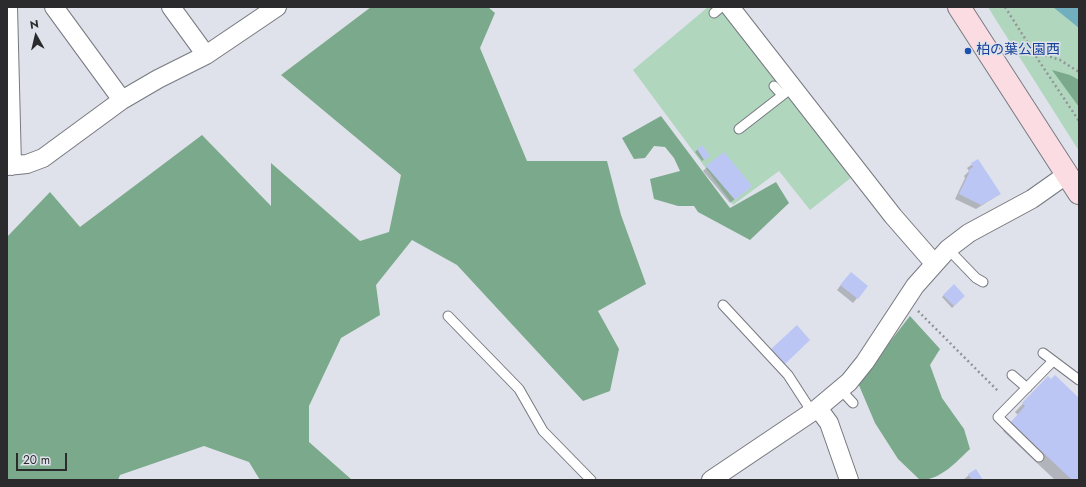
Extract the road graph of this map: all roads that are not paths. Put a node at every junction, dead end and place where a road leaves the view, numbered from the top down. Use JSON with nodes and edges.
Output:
{"nodes":[{"id":1,"x":8,"y":7,"type":"edge"},
{"id":2,"x":54,"y":7,"type":"edge"},
{"id":3,"x":171,"y":7,"type":"edge"},
{"id":4,"x":959,"y":7,"type":"edge"},
{"id":5,"x":272,"y":8,"type":"edge"},
{"id":6,"x":722,"y":9,"type":"edge"},
{"id":7,"x":206,"y":55,"type":"junction"},
{"id":8,"x":774,"y":86,"type":"dead end"},
{"id":9,"x":788,"y":91,"type":"junction"},
{"id":10,"x":122,"y":100,"type":"junction"},
{"id":11,"x":739,"y":129,"type":"dead end"},
{"id":12,"x":9,"y":166,"type":"edge"},
{"id":13,"x":1066,"y":175,"type":"junction"},
{"id":14,"x":1079,"y":193,"type":"edge"},
{"id":15,"x":948,"y":249,"type":"junction"},
{"id":16,"x":934,"y":263,"type":"junction"},
{"id":17,"x":983,"y":282,"type":"dead end"},
{"id":18,"x":723,"y":306,"type":"dead end"},
{"id":19,"x":448,"y":316,"type":"dead end"},
{"id":20,"x":1043,"y":353,"type":"dead end"},
{"id":21,"x":1053,"y":361,"type":"junction"},
{"id":22,"x":1012,"y":375,"type":"dead end"},
{"id":23,"x":1079,"y":380,"type":"edge"},
{"id":24,"x":1027,"y":388,"type":"junction"},
{"id":25,"x":840,"y":389,"type":"junction"},
{"id":26,"x":853,"y":403,"type":"dead end"},
{"id":27,"x":815,"y":410,"type":"junction"},
{"id":28,"x":1039,"y":457,"type":"dead end"},
{"id":29,"x":592,"y":480,"type":"edge"},
{"id":30,"x":710,"y":480,"type":"edge"},
{"id":31,"x":849,"y":480,"type":"edge"}],
"edges":[{"from":1,"to":12,"type":"street"},
{"from":2,"to":10,"type":"street"},
{"from":3,"to":7,"type":"street"},
{"from":4,"to":13,"type":"street"},
{"from":5,"to":7,"type":"street"},
{"from":6,"to":9,"type":"street"},
{"from":7,"to":10,"type":"street"},
{"from":8,"to":9,"type":"lane"},
{"from":9,"to":11,"type":"lane"},
{"from":9,"to":16,"type":"street"},
{"from":10,"to":12,"type":"street"},
{"from":13,"to":14,"type":"street"},
{"from":13,"to":15,"type":"street"},
{"from":15,"to":16,"type":"street"},
{"from":15,"to":17,"type":"lane"},
{"from":16,"to":25,"type":"street"},
{"from":18,"to":27,"type":"lane"},
{"from":19,"to":29,"type":"lane"},
{"from":20,"to":21,"type":"lane"},
{"from":21,"to":23,"type":"lane"},
{"from":21,"to":24,"type":"lane"},
{"from":22,"to":24,"type":"lane"},
{"from":24,"to":28,"type":"lane"},
{"from":25,"to":26,"type":"lane"},
{"from":25,"to":27,"type":"street"},
{"from":27,"to":30,"type":"street"},
{"from":27,"to":31,"type":"street"}]}
